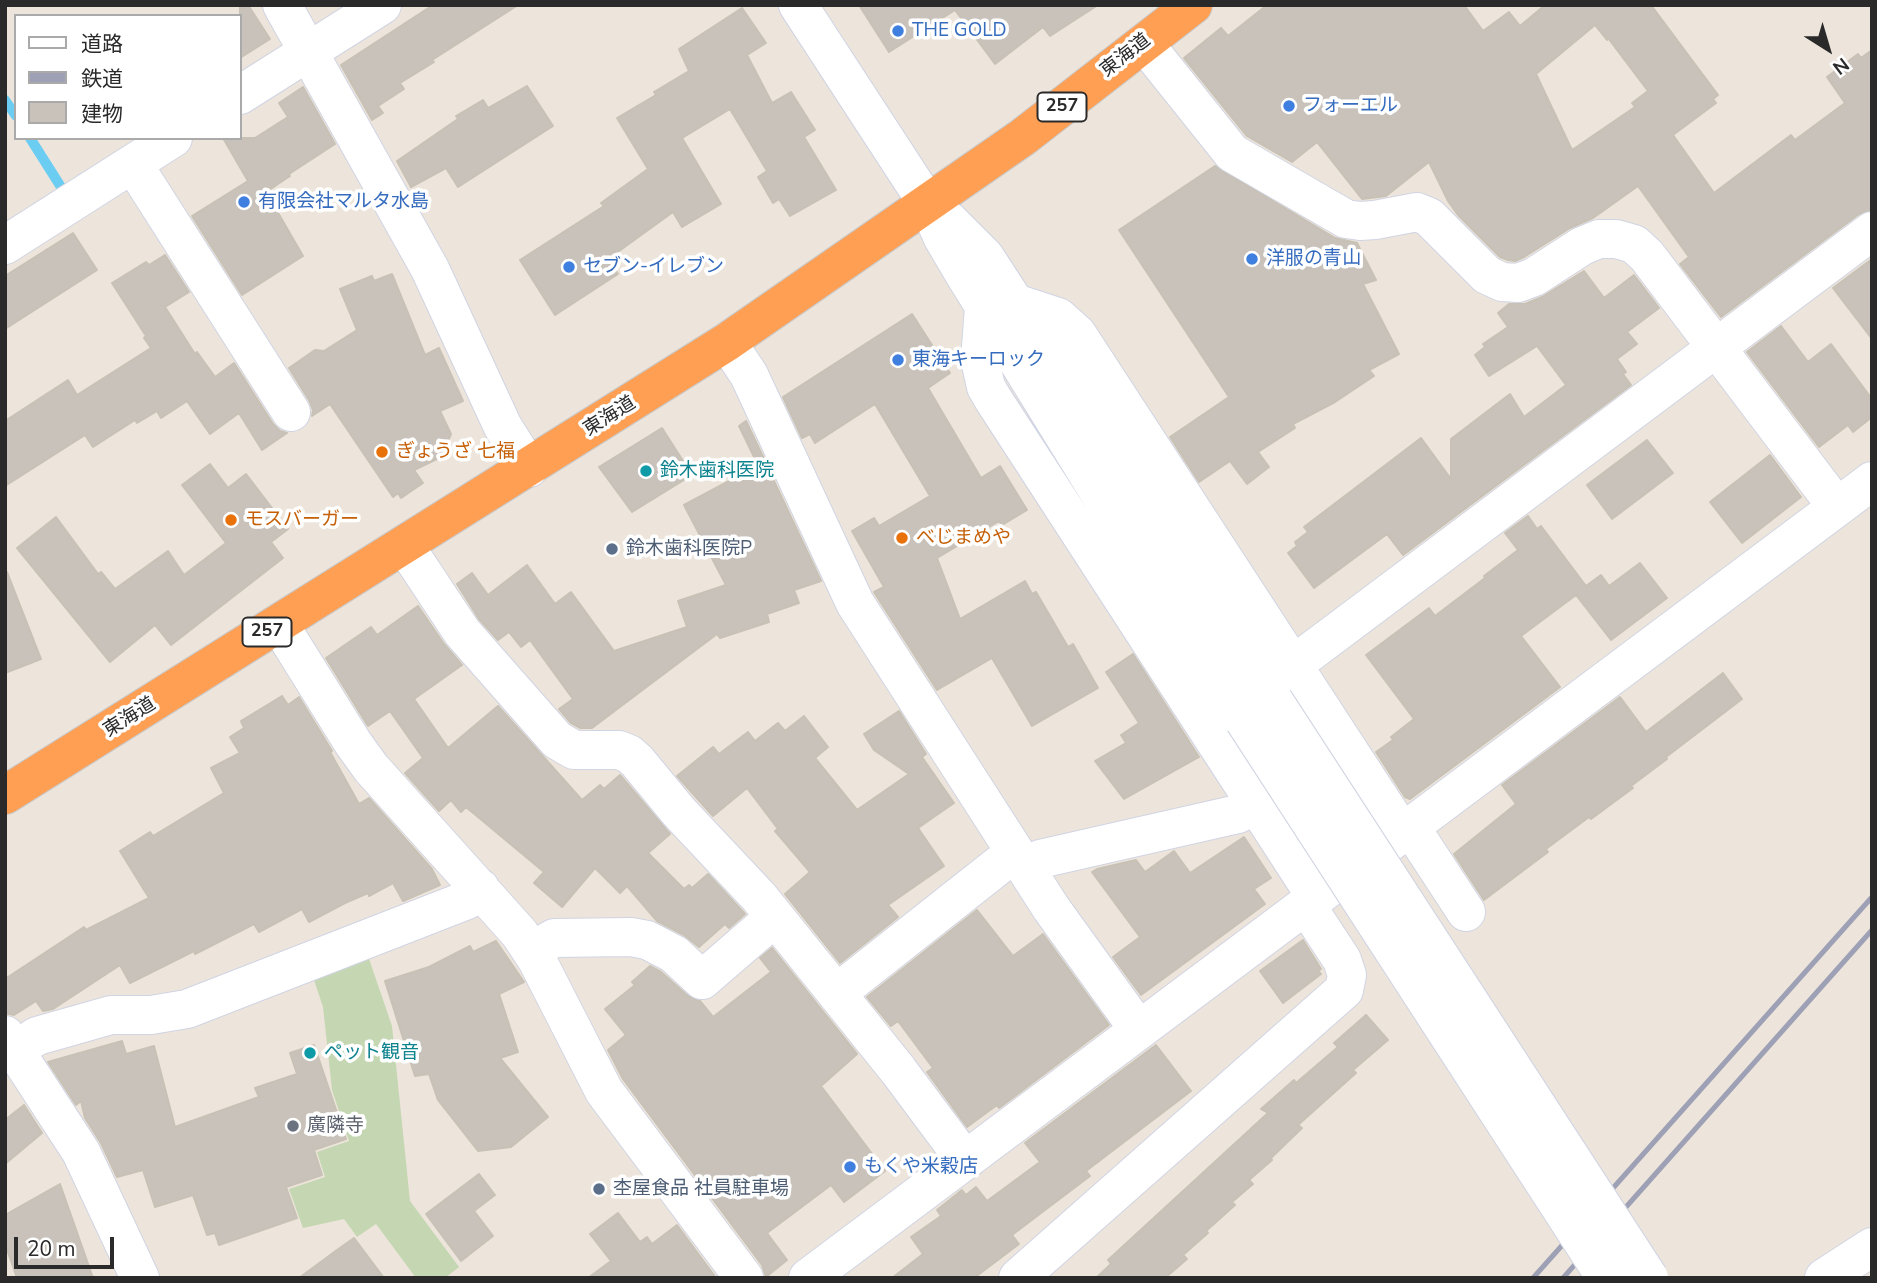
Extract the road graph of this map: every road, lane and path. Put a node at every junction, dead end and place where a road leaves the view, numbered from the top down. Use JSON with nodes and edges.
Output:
{"nodes":[{"id":1,"x":282,"y":5,"type":"edge"},
{"id":2,"x":382,"y":5,"type":"edge"},
{"id":3,"x":798,"y":5,"type":"edge"},
{"id":4,"x":1182,"y":8,"type":"edge"},
{"id":5,"x":1143,"y":43,"type":"junction"},
{"id":6,"x":308,"y":52,"type":"junction"},
{"id":7,"x":242,"y":94,"type":"edge"},
{"id":8,"x":170,"y":140,"type":"edge"},
{"id":9,"x":133,"y":164,"type":"junction"},
{"id":10,"x":927,"y":203,"type":"junction"},
{"id":11,"x":1872,"y":231,"type":"edge"},
{"id":12,"x":5,"y":246,"type":"edge"},
{"id":13,"x":1000,"y":305,"type":"junction"},
{"id":14,"x":727,"y":342,"type":"junction"},
{"id":15,"x":1717,"y":348,"type":"junction"},
{"id":16,"x":291,"y":412,"type":"dead end"},
{"id":17,"x":529,"y":468,"type":"junction"},
{"id":18,"x":1872,"y":481,"type":"edge"},
{"id":19,"x":1837,"y":507,"type":"junction"},
{"id":20,"x":405,"y":546,"type":"junction"},
{"id":21,"x":279,"y":624,"type":"junction"},
{"id":22,"x":1293,"y":665,"type":"junction"},
{"id":23,"x":1259,"y":710,"type":"junction"},
{"id":24,"x":5,"y":795,"type":"edge"},
{"id":25,"x":1255,"y":803,"type":"junction"},
{"id":26,"x":1406,"y":831,"type":"junction"},
{"id":27,"x":1021,"y":861,"type":"junction"},
{"id":28,"x":480,"y":888,"type":"junction"},
{"id":29,"x":1311,"y":901,"type":"junction"},
{"id":30,"x":1466,"y":912,"type":"dead end"},
{"id":31,"x":775,"y":917,"type":"junction"},
{"id":32,"x":532,"y":951,"type":"junction"},
{"id":33,"x":836,"y":993,"type":"junction"},
{"id":34,"x":1139,"y":1030,"type":"junction"},
{"id":35,"x":10,"y":1042,"type":"edge"},
{"id":36,"x":965,"y":1160,"type":"junction"},
{"id":37,"x":1872,"y":1247,"type":"edge"},
{"id":38,"x":140,"y":1278,"type":"edge"},
{"id":39,"x":744,"y":1278,"type":"edge"},
{"id":40,"x":808,"y":1278,"type":"edge"},
{"id":41,"x":1018,"y":1278,"type":"edge"},
{"id":42,"x":1606,"y":1278,"type":"edge"},
{"id":43,"x":1649,"y":1278,"type":"edge"},
{"id":44,"x":1824,"y":1278,"type":"edge"}],
"edges":[{"from":1,"to":6,"type":"street"},
{"from":2,"to":6,"type":"street"},
{"from":3,"to":10,"type":"street"},
{"from":4,"to":5,"type":"highway","name":"東海道","number":"257"},
{"from":5,"to":10,"type":"highway","name":"東海道","number":"257"},
{"from":5,"to":15,"type":"street"},
{"from":6,"to":7,"type":"street"},
{"from":6,"to":17,"type":"street"},
{"from":8,"to":9,"type":"street"},
{"from":9,"to":12,"type":"street"},
{"from":9,"to":16,"type":"street"},
{"from":10,"to":13,"type":"street"},
{"from":10,"to":14,"type":"highway","name":"東海道","number":"257"},
{"from":11,"to":15,"type":"street"},
{"from":13,"to":22,"type":"street"},
{"from":13,"to":23,"type":"street"},
{"from":13,"to":25,"type":"street"},
{"from":14,"to":17,"type":"highway","name":"東海道","number":"257"},
{"from":14,"to":27,"type":"street"},
{"from":15,"to":19,"type":"street"},
{"from":15,"to":22,"type":"street"},
{"from":17,"to":20,"type":"highway","name":"東海道","number":"257"},
{"from":18,"to":19,"type":"street"},
{"from":19,"to":26,"type":"street"},
{"from":20,"to":21,"type":"highway","name":"東海道","number":"257"},
{"from":20,"to":31,"type":"street"},
{"from":21,"to":24,"type":"highway","name":"東海道","number":"257"},
{"from":21,"to":28,"type":"street"},
{"from":22,"to":26,"type":"street"},
{"from":23,"to":42,"type":"street","bridge":true},
{"from":23,"to":43,"type":"street","bridge":true},
{"from":25,"to":27,"type":"street"},
{"from":25,"to":29,"type":"street"},
{"from":26,"to":29,"type":"street"},
{"from":26,"to":30,"type":"street"},
{"from":27,"to":33,"type":"street"},
{"from":27,"to":34,"type":"street"},
{"from":28,"to":32,"type":"street"},
{"from":28,"to":35,"type":"street"},
{"from":29,"to":34,"type":"street"},
{"from":29,"to":41,"type":"street"},
{"from":31,"to":32,"type":"street"},
{"from":31,"to":33,"type":"street"},
{"from":32,"to":39,"type":"street"},
{"from":33,"to":36,"type":"street"},
{"from":34,"to":36,"type":"street"},
{"from":35,"to":38,"type":"street"},
{"from":36,"to":40,"type":"street"},
{"from":37,"to":44,"type":"street"}]}
